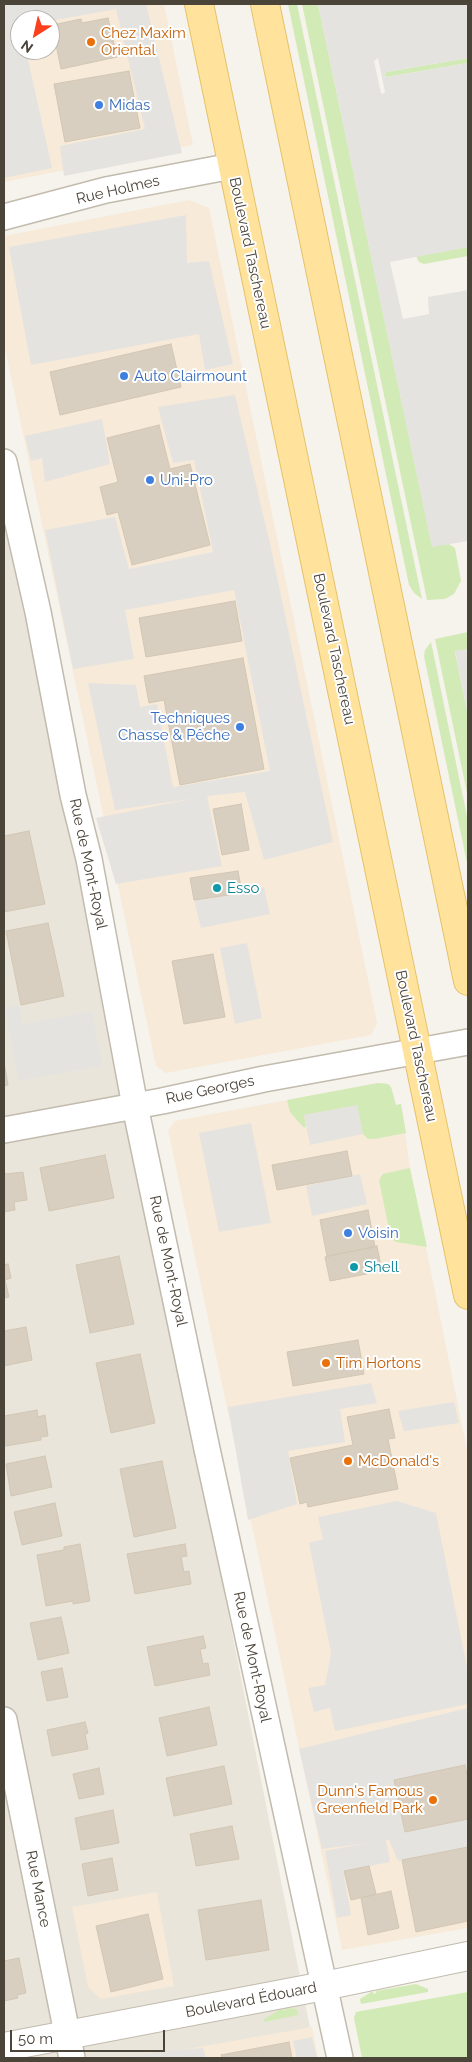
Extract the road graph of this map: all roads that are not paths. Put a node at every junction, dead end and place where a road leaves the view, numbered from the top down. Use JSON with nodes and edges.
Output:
{"nodes":[{"id":1,"x":198,"y":4,"type":"edge"},
{"id":2,"x":265,"y":4,"type":"edge"},
{"id":3,"x":232,"y":166,"type":"junction"},
{"id":4,"x":4,"y":217,"type":"edge"},
{"id":5,"x":4,"y":462,"type":"edge"},
{"id":6,"x":468,"y":981,"type":"edge"},
{"id":7,"x":468,"y":1042,"type":"edge"},
{"id":8,"x":417,"y":1052,"type":"junction"},
{"id":9,"x":135,"y":1106,"type":"junction"},
{"id":10,"x":4,"y":1130,"type":"edge"},
{"id":11,"x":468,"y":1295,"type":"edge"},
{"id":12,"x":4,"y":1720,"type":"edge"},
{"id":13,"x":468,"y":1956,"type":"edge"},
{"id":14,"x":324,"y":1986,"type":"junction"},
{"id":15,"x":4,"y":2047,"type":"edge"},
{"id":16,"x":69,"y":2047,"type":"edge"},
{"id":17,"x":340,"y":2058,"type":"edge"}],
"edges":[{"from":1,"to":3,"type":"main road","name":"Boulevard Taschereau"},
{"from":2,"to":6,"type":"main road"},
{"from":3,"to":4,"type":"street","name":"Rue Holmes"},
{"from":3,"to":8,"type":"main road","name":"Boulevard Taschereau"},
{"from":5,"to":9,"type":"street","name":"Rue de Mont-Royal"},
{"from":7,"to":8,"type":"street","name":"Rue Georges"},
{"from":8,"to":9,"type":"street","name":"Rue Georges"},
{"from":8,"to":11,"type":"main road","name":"Boulevard Taschereau"},
{"from":9,"to":10,"type":"street","name":"Rue Georges"},
{"from":9,"to":14,"type":"street","name":"Rue de Mont-Royal"},
{"from":12,"to":16,"type":"street","name":"Rue Mance"},
{"from":13,"to":14,"type":"street","name":"Boulevard Édouard"},
{"from":14,"to":16,"type":"street","name":"Boulevard Édouard"},
{"from":14,"to":17,"type":"street","name":"Rue de Mont-Royal"},
{"from":15,"to":16,"type":"street","name":"Boulevard Édouard"}]}
